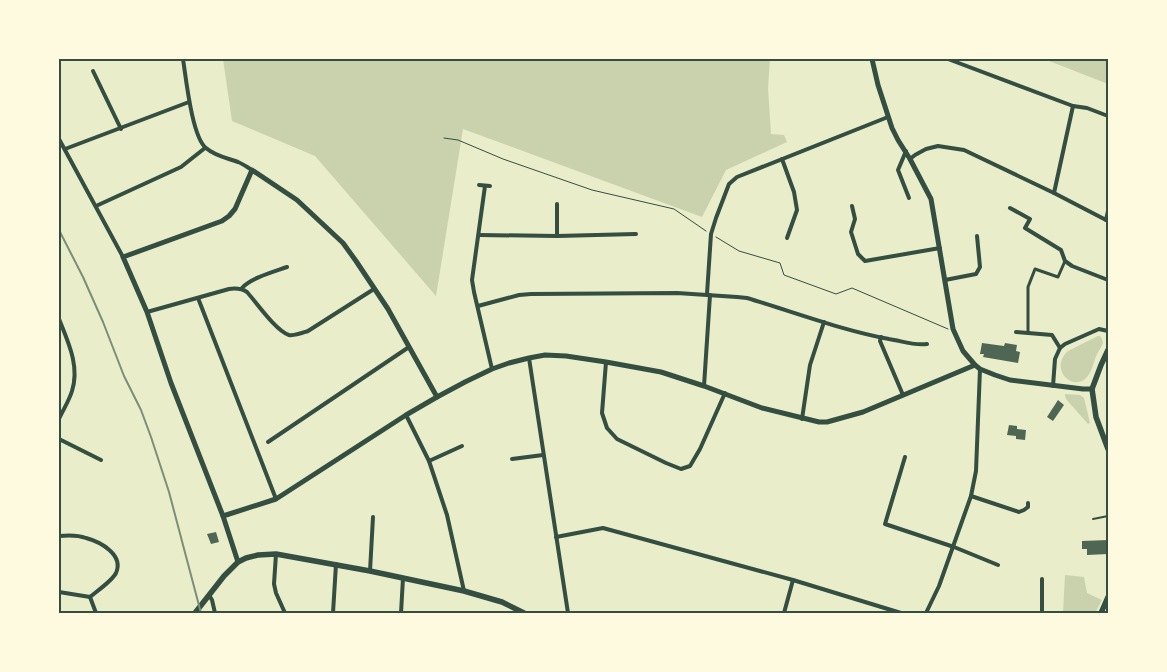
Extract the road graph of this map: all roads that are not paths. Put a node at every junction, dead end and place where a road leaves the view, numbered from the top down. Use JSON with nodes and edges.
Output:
{"nodes":[{"id":1,"x":183,"y":59,"type":"edge"},
{"id":2,"x":872,"y":59,"type":"edge"},
{"id":3,"x":948,"y":59,"type":"edge"},
{"id":4,"x":93,"y":71,"type":"dead end"},
{"id":5,"x":190,"y":102,"type":"junction"},
{"id":6,"x":1073,"y":106,"type":"junction"},
{"id":7,"x":1108,"y":116,"type":"edge"},
{"id":8,"x":888,"y":117,"type":"junction"},
{"id":9,"x":121,"y":129,"type":"junction"},
{"id":10,"x":59,"y":139,"type":"edge"},
{"id":11,"x":205,"y":148,"type":"junction"},
{"id":12,"x":65,"y":149,"type":"junction"},
{"id":13,"x":906,"y":151,"type":"junction"},
{"id":14,"x":782,"y":159,"type":"junction"},
{"id":15,"x":910,"y":159,"type":"junction"},
{"id":16,"x":252,"y":170,"type":"junction"},
{"id":17,"x":479,"y":185,"type":"dead end"},
{"id":18,"x":1054,"y":193,"type":"junction"},
{"id":19,"x":908,"y":198,"type":"dead end"},
{"id":20,"x":557,"y":204,"type":"dead end"},
{"id":21,"x":96,"y":206,"type":"junction"},
{"id":22,"x":852,"y":206,"type":"dead end"},
{"id":23,"x":1010,"y":208,"type":"dead end"},
{"id":24,"x":1108,"y":211,"type":"edge"},
{"id":25,"x":1107,"y":220,"type":"edge"},
{"id":26,"x":636,"y":234,"type":"dead end"},
{"id":27,"x":479,"y":235,"type":"junction"},
{"id":28,"x":557,"y":236,"type":"junction"},
{"id":29,"x":977,"y":236,"type":"dead end"},
{"id":30,"x":787,"y":238,"type":"dead end"},
{"id":31,"x":940,"y":248,"type":"junction"},
{"id":32,"x":123,"y":257,"type":"junction"},
{"id":33,"x":1064,"y":261,"type":"junction"},
{"id":34,"x":287,"y":267,"type":"dead end"},
{"id":35,"x":945,"y":280,"type":"junction"},
{"id":36,"x":1108,"y":280,"type":"edge"},
{"id":37,"x":242,"y":288,"type":"junction"},
{"id":38,"x":374,"y":289,"type":"junction"},
{"id":39,"x":709,"y":295,"type":"junction"},
{"id":40,"x":198,"y":298,"type":"junction"},
{"id":41,"x":478,"y":306,"type":"junction"},
{"id":42,"x":147,"y":312,"type":"junction"},
{"id":43,"x":59,"y":319,"type":"edge"},
{"id":44,"x":824,"y":322,"type":"junction"},
{"id":45,"x":1108,"y":330,"type":"edge"},
{"id":46,"x":1016,"y":332,"type":"dead end"},
{"id":47,"x":1028,"y":333,"type":"junction"},
{"id":48,"x":881,"y":337,"type":"junction"},
{"id":49,"x":927,"y":344,"type":"dead end"},
{"id":50,"x":409,"y":347,"type":"junction"},
{"id":51,"x":1060,"y":348,"type":"junction"},
{"id":52,"x":1108,"y":350,"type":"edge"},
{"id":53,"x":528,"y":358,"type":"junction"},
{"id":54,"x":606,"y":362,"type":"junction"},
{"id":55,"x":974,"y":364,"type":"junction"},
{"id":56,"x":980,"y":369,"type":"junction"},
{"id":57,"x":492,"y":370,"type":"junction"},
{"id":58,"x":704,"y":386,"type":"junction"},
{"id":59,"x":1053,"y":386,"type":"junction"},
{"id":60,"x":1092,"y":389,"type":"junction"},
{"id":61,"x":725,"y":393,"type":"junction"},
{"id":62,"x":903,"y":395,"type":"junction"},
{"id":63,"x":437,"y":397,"type":"junction"},
{"id":64,"x":406,"y":415,"type":"junction"},
{"id":65,"x":59,"y":419,"type":"edge"},
{"id":66,"x":802,"y":419,"type":"junction"},
{"id":67,"x":59,"y":439,"type":"edge"},
{"id":68,"x":268,"y":442,"type":"dead end"},
{"id":69,"x":462,"y":446,"type":"dead end"},
{"id":70,"x":1108,"y":447,"type":"edge"},
{"id":71,"x":543,"y":455,"type":"junction"},
{"id":72,"x":905,"y":457,"type":"dead end"},
{"id":73,"x":512,"y":459,"type":"dead end"},
{"id":74,"x":101,"y":460,"type":"dead end"},
{"id":75,"x":429,"y":462,"type":"junction"},
{"id":76,"x":972,"y":496,"type":"junction"},
{"id":77,"x":276,"y":499,"type":"junction"},
{"id":78,"x":1028,"y":503,"type":"dead end"},
{"id":79,"x":223,"y":516,"type":"junction"},
{"id":80,"x":1108,"y":516,"type":"edge"},
{"id":81,"x":373,"y":517,"type":"dead end"},
{"id":82,"x":1094,"y":519,"type":"dead end"},
{"id":83,"x":59,"y":536,"type":"edge"},
{"id":84,"x":556,"y":537,"type":"junction"},
{"id":85,"x":954,"y":547,"type":"junction"},
{"id":86,"x":276,"y":554,"type":"junction"},
{"id":87,"x":238,"y":562,"type":"junction"},
{"id":88,"x":336,"y":564,"type":"junction"},
{"id":89,"x":998,"y":565,"type":"dead end"},
{"id":90,"x":370,"y":571,"type":"junction"},
{"id":91,"x":403,"y":578,"type":"junction"},
{"id":92,"x":1042,"y":579,"type":"dead end"},
{"id":93,"x":793,"y":580,"type":"junction"},
{"id":94,"x":464,"y":591,"type":"junction"},
{"id":95,"x":59,"y":592,"type":"edge"},
{"id":96,"x":209,"y":595,"type":"junction"},
{"id":97,"x":90,"y":597,"type":"junction"},
{"id":98,"x":1108,"y":597,"type":"edge"},
{"id":99,"x":96,"y":613,"type":"edge"},
{"id":100,"x":195,"y":613,"type":"edge"},
{"id":101,"x":215,"y":613,"type":"edge"},
{"id":102,"x":285,"y":613,"type":"edge"},
{"id":103,"x":333,"y":613,"type":"edge"},
{"id":104,"x":401,"y":613,"type":"edge"},
{"id":105,"x":524,"y":613,"type":"edge"},
{"id":106,"x":568,"y":613,"type":"edge"},
{"id":107,"x":784,"y":613,"type":"edge"},
{"id":108,"x":901,"y":613,"type":"edge"},
{"id":109,"x":926,"y":613,"type":"edge"},
{"id":110,"x":1042,"y":613,"type":"edge"},
{"id":111,"x":1101,"y":613,"type":"edge"}],
"edges":[{"from":1,"to":5,"type":"street"},
{"from":2,"to":8,"type":"street"},
{"from":3,"to":6,"type":"street"},
{"from":4,"to":9,"type":"street"},
{"from":5,"to":9,"type":"street"},
{"from":5,"to":11,"type":"street"},
{"from":6,"to":7,"type":"street"},
{"from":6,"to":18,"type":"street"},
{"from":8,"to":13,"type":"street"},
{"from":8,"to":14,"type":"street"},
{"from":9,"to":12,"type":"street"},
{"from":10,"to":12,"type":"street"},
{"from":11,"to":16,"type":"street"},
{"from":11,"to":21,"type":"street"},
{"from":12,"to":21,"type":"street"},
{"from":13,"to":15,"type":"street"},
{"from":13,"to":19,"type":"street"},
{"from":14,"to":30,"type":"street"},
{"from":14,"to":39,"type":"street"},
{"from":15,"to":18,"type":"street"},
{"from":15,"to":31,"type":"street"},
{"from":16,"to":32,"type":"street"},
{"from":16,"to":38,"type":"street"},
{"from":17,"to":27,"type":"street"},
{"from":18,"to":25,"type":"street"},
{"from":20,"to":28,"type":"street"},
{"from":21,"to":32,"type":"street"},
{"from":22,"to":31,"type":"street"},
{"from":23,"to":33,"type":"street"},
{"from":24,"to":25,"type":"street"},
{"from":26,"to":28,"type":"street"},
{"from":27,"to":28,"type":"street"},
{"from":27,"to":41,"type":"street"},
{"from":29,"to":35,"type":"street"},
{"from":31,"to":35,"type":"street"},
{"from":32,"to":42,"type":"street"},
{"from":33,"to":36,"type":"street"},
{"from":33,"to":47,"type":"street"},
{"from":34,"to":37,"type":"street"},
{"from":35,"to":55,"type":"street"},
{"from":37,"to":38,"type":"street"},
{"from":37,"to":40,"type":"street"},
{"from":38,"to":50,"type":"street"},
{"from":39,"to":41,"type":"street"},
{"from":39,"to":44,"type":"street"},
{"from":39,"to":58,"type":"street"},
{"from":40,"to":42,"type":"street"},
{"from":40,"to":77,"type":"street"},
{"from":41,"to":57,"type":"street"},
{"from":42,"to":79,"type":"street"},
{"from":43,"to":65,"type":"street"},
{"from":44,"to":48,"type":"street"},
{"from":44,"to":66,"type":"street"},
{"from":45,"to":51,"type":"street"},
{"from":46,"to":47,"type":"street"},
{"from":47,"to":51,"type":"street"},
{"from":48,"to":49,"type":"street"},
{"from":48,"to":62,"type":"street"},
{"from":50,"to":63,"type":"street"},
{"from":50,"to":68,"type":"street"},
{"from":51,"to":59,"type":"street"},
{"from":52,"to":60,"type":"main road"},
{"from":53,"to":54,"type":"street"},
{"from":53,"to":57,"type":"street"},
{"from":53,"to":71,"type":"street"},
{"from":54,"to":58,"type":"street"},
{"from":54,"to":61,"type":"street"},
{"from":55,"to":56,"type":"street"},
{"from":55,"to":62,"type":"street"},
{"from":56,"to":59,"type":"street"},
{"from":56,"to":76,"type":"street"},
{"from":57,"to":63,"type":"street"},
{"from":58,"to":61,"type":"street"},
{"from":59,"to":60,"type":"street"},
{"from":60,"to":70,"type":"main road"},
{"from":61,"to":66,"type":"street"},
{"from":62,"to":66,"type":"street"},
{"from":63,"to":64,"type":"street"},
{"from":64,"to":75,"type":"street"},
{"from":64,"to":77,"type":"street"},
{"from":67,"to":74,"type":"street"},
{"from":69,"to":75,"type":"street"},
{"from":71,"to":73,"type":"street"},
{"from":71,"to":84,"type":"street"},
{"from":72,"to":85,"type":"street"},
{"from":75,"to":94,"type":"street"},
{"from":76,"to":78,"type":"street"},
{"from":76,"to":85,"type":"street"},
{"from":77,"to":79,"type":"street"},
{"from":79,"to":87,"type":"street"},
{"from":80,"to":82,"type":"lane"},
{"from":81,"to":90,"type":"street"},
{"from":83,"to":97,"type":"street"},
{"from":84,"to":93,"type":"street"},
{"from":84,"to":106,"type":"street"},
{"from":85,"to":89,"type":"street"},
{"from":85,"to":109,"type":"street"},
{"from":86,"to":87,"type":"main road"},
{"from":86,"to":88,"type":"main road"},
{"from":86,"to":102,"type":"street"},
{"from":87,"to":96,"type":"main road"},
{"from":88,"to":90,"type":"main road"},
{"from":88,"to":103,"type":"street"},
{"from":90,"to":91,"type":"main road"},
{"from":91,"to":94,"type":"main road"},
{"from":91,"to":104,"type":"street"},
{"from":92,"to":110,"type":"street"},
{"from":93,"to":107,"type":"street"},
{"from":93,"to":108,"type":"street"},
{"from":94,"to":105,"type":"main road"},
{"from":95,"to":97,"type":"street"},
{"from":96,"to":100,"type":"main road"},
{"from":96,"to":101,"type":"street"},
{"from":97,"to":99,"type":"street"},
{"from":98,"to":111,"type":"main road"}]}
